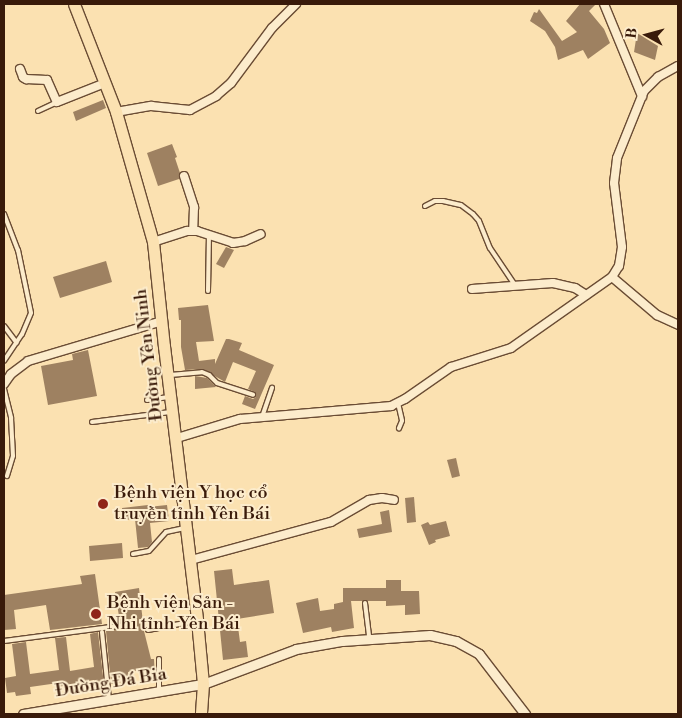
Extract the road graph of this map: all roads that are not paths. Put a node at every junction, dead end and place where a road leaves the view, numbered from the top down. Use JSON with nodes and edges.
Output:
{"nodes":[{"id":1,"x":74,"y":4,"type":"edge"},
{"id":2,"x":296,"y":4,"type":"edge"},
{"id":3,"x":604,"y":4,"type":"edge"},
{"id":4,"x":678,"y":66,"type":"edge"},
{"id":5,"x":20,"y":69,"type":"dead end"},
{"id":6,"x":105,"y":83,"type":"junction"},
{"id":7,"x":642,"y":96,"type":"junction"},
{"id":8,"x":57,"y":102,"type":"junction"},
{"id":9,"x":38,"y":111,"type":"dead end"},
{"id":10,"x":116,"y":112,"type":"junction"},
{"id":11,"x":184,"y":176,"type":"dead end"},
{"id":12,"x":425,"y":206,"type":"dead end"},
{"id":13,"x":4,"y":214,"type":"edge"},
{"id":14,"x":193,"y":230,"type":"junction"},
{"id":15,"x":261,"y":234,"type":"dead end"},
{"id":16,"x":209,"y":236,"type":"junction"},
{"id":17,"x":154,"y":242,"type":"junction"},
{"id":18,"x":612,"y":277,"type":"junction"},
{"id":19,"x":515,"y":284,"type":"junction"},
{"id":20,"x":472,"y":290,"type":"dead end"},
{"id":21,"x":208,"y":291,"type":"dead end"},
{"id":22,"x":586,"y":295,"type":"junction"},
{"id":23,"x":162,"y":321,"type":"junction"},
{"id":24,"x":678,"y":325,"type":"edge"},
{"id":25,"x":4,"y":326,"type":"edge"},
{"id":26,"x":17,"y":343,"type":"junction"},
{"id":27,"x":4,"y":361,"type":"edge"},
{"id":28,"x":168,"y":375,"type":"junction"},
{"id":29,"x":5,"y":379,"type":"edge"},
{"id":30,"x":272,"y":388,"type":"dead end"},
{"id":31,"x":4,"y":389,"type":"edge"},
{"id":32,"x":252,"y":395,"type":"dead end"},
{"id":33,"x":171,"y":397,"type":"junction"},
{"id":34,"x":147,"y":400,"type":"dead end"},
{"id":35,"x":398,"y":404,"type":"junction"},
{"id":36,"x":173,"y":411,"type":"junction"},
{"id":37,"x":262,"y":417,"type":"junction"},
{"id":38,"x":92,"y":422,"type":"dead end"},
{"id":39,"x":399,"y":428,"type":"dead end"},
{"id":40,"x":176,"y":438,"type":"junction"},
{"id":41,"x":7,"y":476,"type":"dead end"},
{"id":42,"x":394,"y":500,"type":"dead end"},
{"id":43,"x":187,"y":527,"type":"junction"},
{"id":44,"x":133,"y":554,"type":"dead end"},
{"id":45,"x":191,"y":560,"type":"junction"},
{"id":46,"x":365,"y":603,"type":"dead end"},
{"id":47,"x":197,"y":620,"type":"junction"},
{"id":48,"x":126,"y":625,"type":"dead end"},
{"id":49,"x":148,"y":630,"type":"dead end"},
{"id":50,"x":102,"y":632,"type":"dead end"},
{"id":51,"x":369,"y":638,"type":"junction"},
{"id":52,"x":4,"y":641,"type":"edge"},
{"id":53,"x":159,"y":659,"type":"dead end"},
{"id":54,"x":203,"y":684,"type":"junction"},
{"id":55,"x":159,"y":692,"type":"junction"},
{"id":56,"x":109,"y":700,"type":"junction"},
{"id":57,"x":23,"y":714,"type":"edge"},
{"id":58,"x":201,"y":714,"type":"edge"},
{"id":59,"x":525,"y":714,"type":"edge"}],
"edges":[{"from":1,"to":6,"type":"main road","name":"Đường Yên Ninh"},
{"from":2,"to":10,"type":"street"},
{"from":3,"to":7,"type":"street"},
{"from":4,"to":7,"type":"street"},
{"from":5,"to":8,"type":"street"},
{"from":6,"to":8,"type":"street"},
{"from":6,"to":10,"type":"main road","name":"Đường Yên Ninh"},
{"from":7,"to":18,"type":"street"},
{"from":8,"to":9,"type":"lane"},
{"from":10,"to":17,"type":"main road","name":"Đường Yên Ninh"},
{"from":11,"to":14,"type":"street"},
{"from":12,"to":19,"type":"lane"},
{"from":13,"to":26,"type":"lane"},
{"from":14,"to":16,"type":"street"},
{"from":14,"to":17,"type":"street"},
{"from":15,"to":16,"type":"street"},
{"from":16,"to":21,"type":"lane"},
{"from":17,"to":23,"type":"main road","name":"Đường Yên Ninh"},
{"from":18,"to":22,"type":"street"},
{"from":18,"to":24,"type":"street"},
{"from":19,"to":20,"type":"street"},
{"from":19,"to":22,"type":"street"},
{"from":22,"to":35,"type":"street"},
{"from":23,"to":28,"type":"main road","name":"Đường Yên Ninh"},
{"from":23,"to":29,"type":"street"},
{"from":25,"to":26,"type":"lane"},
{"from":26,"to":27,"type":"lane"},
{"from":28,"to":32,"type":"lane"},
{"from":28,"to":33,"type":"main road","name":"Đường Yên Ninh"},
{"from":30,"to":37,"type":"lane"},
{"from":31,"to":41,"type":"lane"},
{"from":33,"to":34,"type":"lane"},
{"from":33,"to":36,"type":"main road","name":"Đường Yên Ninh"},
{"from":35,"to":37,"type":"street"},
{"from":35,"to":39,"type":"lane"},
{"from":36,"to":38,"type":"lane"},
{"from":36,"to":40,"type":"main road","name":"Đường Yên Ninh"},
{"from":37,"to":40,"type":"street"},
{"from":40,"to":43,"type":"main road","name":"Đường Yên Ninh"},
{"from":42,"to":45,"type":"street"},
{"from":43,"to":44,"type":"lane"},
{"from":43,"to":45,"type":"main road","name":"Đường Yên Ninh"},
{"from":45,"to":47,"type":"main road","name":"Đường Yên Ninh"},
{"from":46,"to":51,"type":"lane"},
{"from":47,"to":49,"type":"lane"},
{"from":47,"to":54,"type":"main road","name":"Đường Yên Ninh"},
{"from":48,"to":52,"type":"lane"},
{"from":50,"to":56,"type":"lane"},
{"from":51,"to":54,"type":"street","name":"Đường Đá Bia"},
{"from":51,"to":59,"type":"street","name":"Đường Đá Bia"},
{"from":53,"to":55,"type":"lane"},
{"from":54,"to":55,"type":"street","name":"Đường Đá Bia"},
{"from":54,"to":58,"type":"main road","name":"Đường Yên Ninh"},
{"from":55,"to":56,"type":"street","name":"Đường Đá Bia"},
{"from":56,"to":57,"type":"street","name":"Đường Đá Bia"}]}
